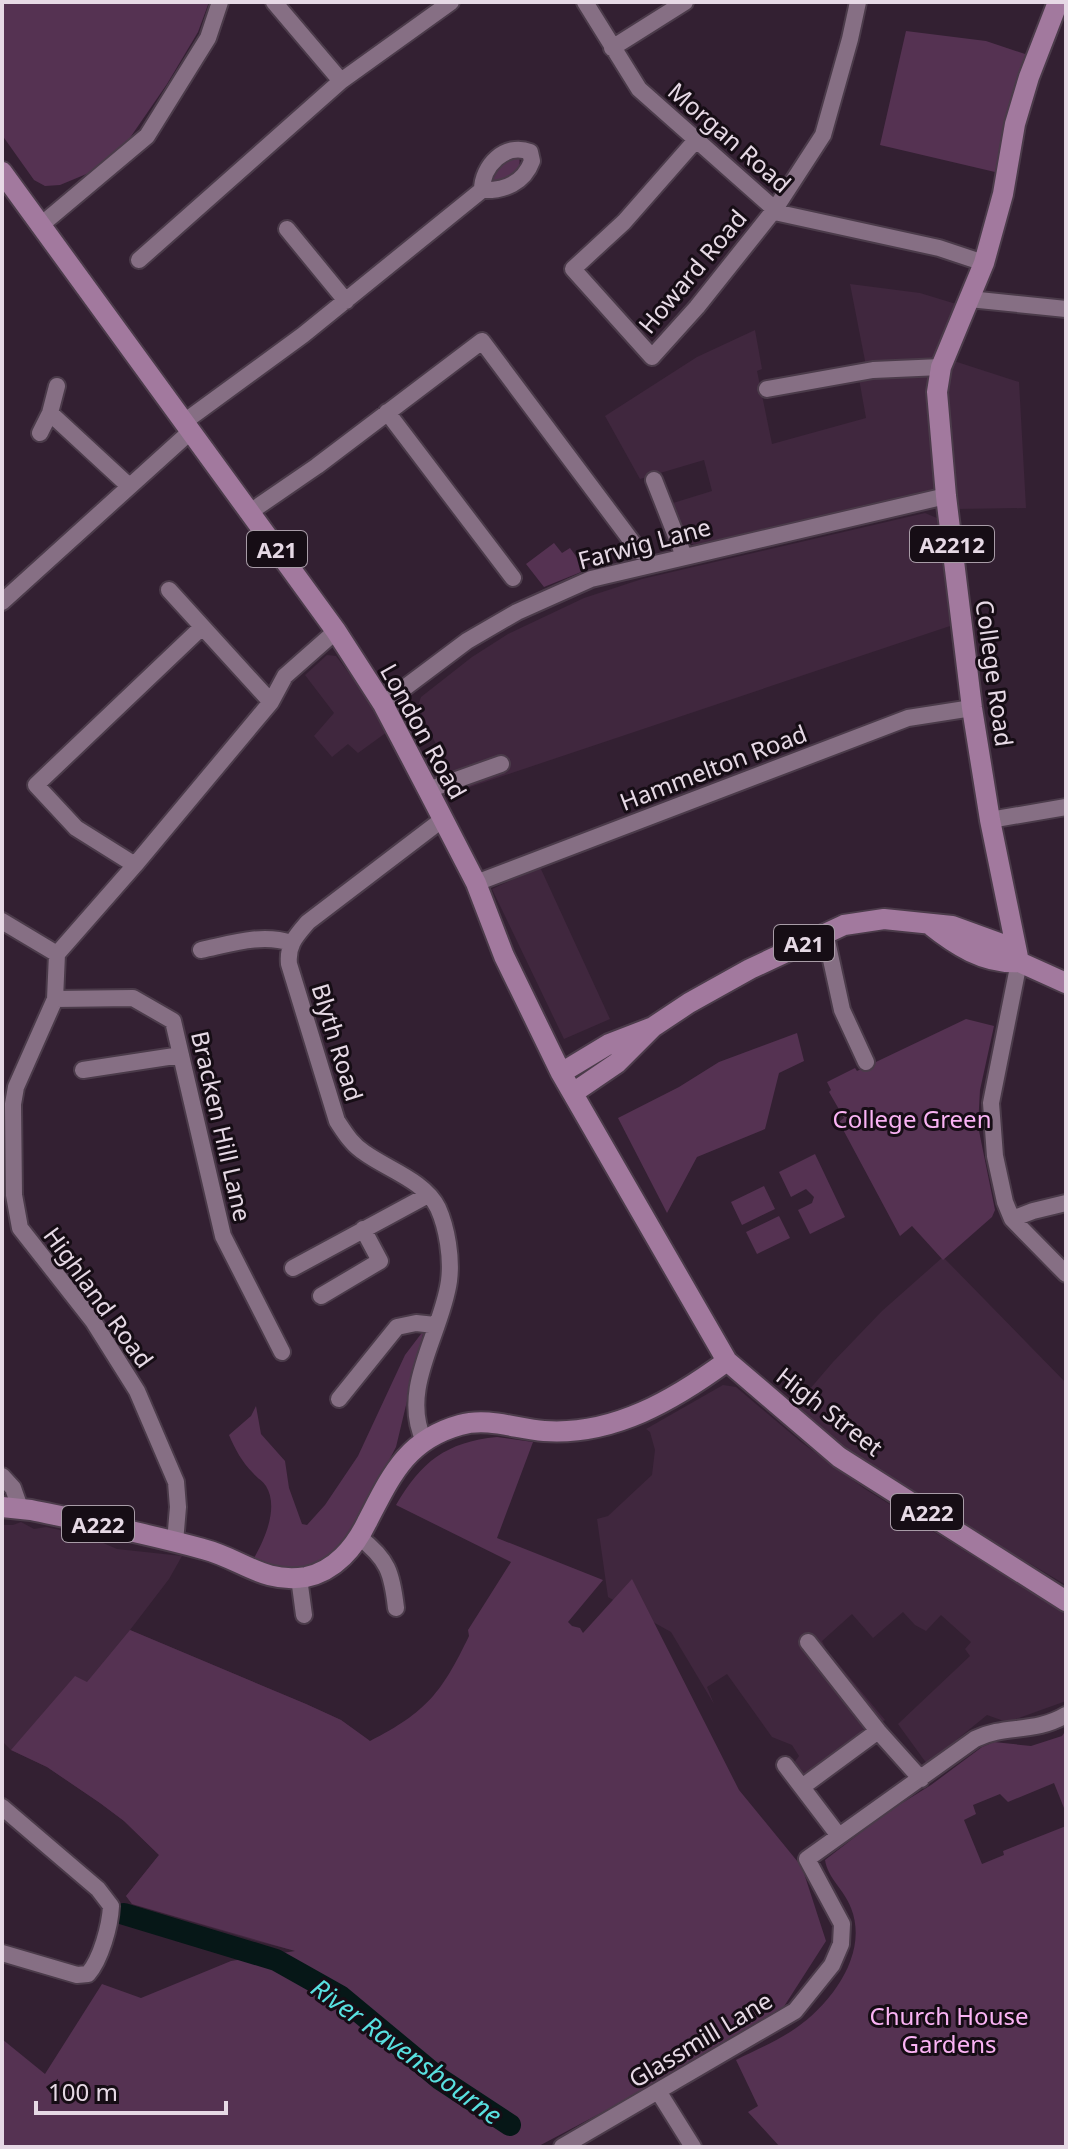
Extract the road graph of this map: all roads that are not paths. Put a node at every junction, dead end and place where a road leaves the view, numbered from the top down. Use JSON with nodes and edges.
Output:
{"nodes":[{"id":1,"x":220,"y":2,"type":"edge"},
{"id":2,"x":274,"y":2,"type":"edge"},
{"id":3,"x":451,"y":2,"type":"edge"},
{"id":4,"x":585,"y":2,"type":"edge"},
{"id":5,"x":685,"y":2,"type":"edge"},
{"id":6,"x":858,"y":2,"type":"edge"},
{"id":7,"x":1058,"y":2,"type":"edge"},
{"id":8,"x":612,"y":48,"type":"junction"},
{"id":9,"x":341,"y":81,"type":"junction"},
{"id":10,"x":696,"y":140,"type":"junction"},
{"id":11,"x":2,"y":172,"type":"edge"},
{"id":12,"x":482,"y":190,"type":"dead end"},
{"id":13,"x":775,"y":209,"type":"junction"},
{"id":14,"x":41,"y":225,"type":"junction"},
{"id":15,"x":287,"y":229,"type":"dead end"},
{"id":16,"x":139,"y":260,"type":"dead end"},
{"id":17,"x":984,"y":263,"type":"junction"},
{"id":18,"x":969,"y":299,"type":"junction"},
{"id":19,"x":346,"y":301,"type":"junction"},
{"id":20,"x":1066,"y":309,"type":"edge"},
{"id":21,"x":941,"y":367,"type":"junction"},
{"id":22,"x":57,"y":386,"type":"dead end"},
{"id":23,"x":767,"y":389,"type":"dead end"},
{"id":24,"x":387,"y":412,"type":"junction"},
{"id":25,"x":50,"y":413,"type":"junction"},
{"id":26,"x":188,"y":426,"type":"junction"},
{"id":27,"x":40,"y":433,"type":"dead end"},
{"id":28,"x":654,"y":480,"type":"dead end"},
{"id":29,"x":129,"y":486,"type":"junction"},
{"id":30,"x":946,"y":496,"type":"junction"},
{"id":31,"x":250,"y":512,"type":"junction"},
{"id":32,"x":639,"y":543,"type":"dead end"},
{"id":33,"x":684,"y":556,"type":"junction"},
{"id":34,"x":513,"y":578,"type":"dead end"},
{"id":35,"x":169,"y":590,"type":"dead end"},
{"id":36,"x":2,"y":602,"type":"edge"},
{"id":37,"x":201,"y":628,"type":"junction"},
{"id":38,"x":336,"y":631,"type":"junction"},
{"id":39,"x":271,"y":702,"type":"junction"},
{"id":40,"x":383,"y":704,"type":"junction"},
{"id":41,"x":972,"y":708,"type":"junction"},
{"id":42,"x":501,"y":764,"type":"dead end"},
{"id":43,"x":428,"y":790,"type":"junction"},
{"id":44,"x":1066,"y":807,"type":"edge"},
{"id":45,"x":443,"y":819,"type":"junction"},
{"id":46,"x":990,"y":820,"type":"junction"},
{"id":47,"x":135,"y":865,"type":"junction"},
{"id":48,"x":476,"y":883,"type":"junction"},
{"id":49,"x":1009,"y":913,"type":"junction"},
{"id":50,"x":2,"y":921,"type":"edge"},
{"id":51,"x":929,"y":924,"type":"junction"},
{"id":52,"x":825,"y":932,"type":"junction"},
{"id":53,"x":979,"y":934,"type":"junction"},
{"id":54,"x":291,"y":943,"type":"junction"},
{"id":55,"x":201,"y":950,"type":"dead end"},
{"id":56,"x":57,"y":954,"type":"junction"},
{"id":57,"x":1019,"y":962,"type":"junction"},
{"id":58,"x":1066,"y":983,"type":"edge"},
{"id":59,"x":55,"y":999,"type":"junction"},
{"id":60,"x":653,"y":1027,"type":"junction"},
{"id":61,"x":181,"y":1055,"type":"junction"},
{"id":62,"x":866,"y":1062,"type":"dead end"},
{"id":63,"x":83,"y":1070,"type":"dead end"},
{"id":64,"x":561,"y":1073,"type":"junction"},
{"id":65,"x":573,"y":1093,"type":"junction"},
{"id":66,"x":8,"y":1195,"type":"edge"},
{"id":67,"x":428,"y":1195,"type":"junction"},
{"id":68,"x":1066,"y":1203,"type":"edge"},
{"id":69,"x":1012,"y":1219,"type":"junction"},
{"id":70,"x":363,"y":1229,"type":"junction"},
{"id":71,"x":293,"y":1268,"type":"dead end"},
{"id":72,"x":1066,"y":1274,"type":"edge"},
{"id":73,"x":321,"y":1296,"type":"dead end"},
{"id":74,"x":435,"y":1325,"type":"junction"},
{"id":75,"x":282,"y":1352,"type":"dead end"},
{"id":76,"x":727,"y":1361,"type":"junction"},
{"id":77,"x":339,"y":1399,"type":"dead end"},
{"id":78,"x":424,"y":1441,"type":"junction"},
{"id":79,"x":2,"y":1476,"type":"edge"},
{"id":80,"x":11,"y":1508,"type":"edge"},
{"id":81,"x":359,"y":1537,"type":"junction"},
{"id":82,"x":175,"y":1542,"type":"junction"},
{"id":83,"x":299,"y":1578,"type":"junction"},
{"id":84,"x":1066,"y":1601,"type":"edge"},
{"id":85,"x":396,"y":1608,"type":"dead end"},
{"id":86,"x":304,"y":1615,"type":"dead end"},
{"id":87,"x":808,"y":1642,"type":"dead end"},
{"id":88,"x":1066,"y":1715,"type":"edge"},
{"id":89,"x":878,"y":1731,"type":"junction"},
{"id":90,"x":785,"y":1765,"type":"dead end"},
{"id":91,"x":921,"y":1779,"type":"junction"},
{"id":92,"x":802,"y":1787,"type":"junction"},
{"id":93,"x":2,"y":1807,"type":"edge"},
{"id":94,"x":839,"y":1836,"type":"junction"},
{"id":95,"x":2,"y":1953,"type":"edge"},
{"id":96,"x":658,"y":2091,"type":"junction"},
{"id":97,"x":562,"y":2147,"type":"edge"},
{"id":98,"x":693,"y":2147,"type":"edge"}],
"edges":[{"from":1,"to":14,"type":"street"},
{"from":2,"to":9,"type":"street"},
{"from":3,"to":9,"type":"street"},
{"from":4,"to":8,"type":"street","name":"Morgan Road"},
{"from":5,"to":8,"type":"street"},
{"from":6,"to":13,"type":"street"},
{"from":7,"to":17,"type":"main road","name":"College Road","number":"A2212"},
{"from":8,"to":10,"type":"street","name":"Morgan Road"},
{"from":9,"to":16,"type":"street"},
{"from":10,"to":13,"type":"street","name":"Morgan Road"},
{"from":10,"to":13,"type":"street","name":"Howard Road"},
{"from":11,"to":14,"type":"main road","name":"London Road","number":"A21"},
{"from":12,"to":19,"type":"street"},
{"from":13,"to":17,"type":"street","name":"Morgan Road"},
{"from":14,"to":26,"type":"main road","name":"London Road","number":"A21"},
{"from":15,"to":19,"type":"street"},
{"from":17,"to":18,"type":"main road","name":"College Road","number":"A2212"},
{"from":18,"to":20,"type":"street"},
{"from":18,"to":21,"type":"main road","name":"College Road","number":"A2212"},
{"from":19,"to":26,"type":"street"},
{"from":21,"to":23,"type":"street"},
{"from":21,"to":30,"type":"main road","name":"College Road","number":"A2212"},
{"from":22,"to":25,"type":"street"},
{"from":24,"to":31,"type":"street"},
{"from":24,"to":32,"type":"street"},
{"from":24,"to":34,"type":"street"},
{"from":25,"to":27,"type":"street"},
{"from":25,"to":29,"type":"street"},
{"from":26,"to":29,"type":"street"},
{"from":26,"to":31,"type":"main road","name":"London Road","number":"A21"},
{"from":28,"to":33,"type":"street"},
{"from":29,"to":36,"type":"street"},
{"from":30,"to":33,"type":"street","name":"Farwig Lane"},
{"from":30,"to":41,"type":"main road","name":"College Road","number":"A2212"},
{"from":31,"to":38,"type":"main road","name":"London Road","number":"A21"},
{"from":33,"to":40,"type":"street","name":"Farwig Lane"},
{"from":35,"to":37,"type":"street"},
{"from":37,"to":39,"type":"street"},
{"from":37,"to":47,"type":"street"},
{"from":38,"to":39,"type":"street"},
{"from":38,"to":40,"type":"main road","name":"London Road","number":"A21"},
{"from":39,"to":47,"type":"street"},
{"from":40,"to":43,"type":"main road","name":"London Road","number":"A21"},
{"from":41,"to":46,"type":"main road","name":"College Road","number":"A2212"},
{"from":41,"to":48,"type":"street","name":"Hammelton Road"},
{"from":42,"to":43,"type":"street"},
{"from":43,"to":45,"type":"main road","name":"London Road","number":"A21"},
{"from":44,"to":46,"type":"street"},
{"from":45,"to":48,"type":"main road","name":"London Road","number":"A21"},
{"from":45,"to":54,"type":"street"},
{"from":46,"to":49,"type":"main road","name":"College Road","number":"A2212"},
{"from":47,"to":56,"type":"street"},
{"from":48,"to":64,"type":"main road","name":"London Road","number":"A21"},
{"from":49,"to":53,"type":"main road"},
{"from":49,"to":57,"type":"main road","name":"College Road","number":"A2212"},
{"from":50,"to":56,"type":"street"},
{"from":51,"to":52,"type":"main road","number":"A21"},
{"from":51,"to":53,"type":"main road","number":"A21"},
{"from":51,"to":57,"type":"main road","number":"A21"},
{"from":52,"to":60,"type":"main road","number":"A21"},
{"from":52,"to":62,"type":"street"},
{"from":53,"to":57,"type":"main road","number":"A21"},
{"from":54,"to":55,"type":"street"},
{"from":54,"to":67,"type":"street","name":"Blyth Road"},
{"from":56,"to":59,"type":"street","name":"Highland Road"},
{"from":57,"to":58,"type":"main road","number":"A21"},
{"from":57,"to":69,"type":"street","name":"College Road"},
{"from":59,"to":61,"type":"street","name":"Bracken Hill Lane"},
{"from":59,"to":66,"type":"street","name":"Highland Road"},
{"from":60,"to":64,"type":"main road","number":"A21"},
{"from":60,"to":65,"type":"main road","number":"A21"},
{"from":61,"to":63,"type":"street"},
{"from":61,"to":75,"type":"street","name":"Bracken Hill Lane"},
{"from":64,"to":65,"type":"main road","name":"London Road","number":"A21"},
{"from":65,"to":76,"type":"main road","name":"London Road","number":"A222"},
{"from":66,"to":82,"type":"street","name":"Highland Road"},
{"from":67,"to":70,"type":"street"},
{"from":67,"to":74,"type":"street"},
{"from":68,"to":69,"type":"street"},
{"from":69,"to":72,"type":"street"},
{"from":70,"to":71,"type":"street"},
{"from":70,"to":73,"type":"street"},
{"from":74,"to":77,"type":"street"},
{"from":74,"to":78,"type":"street"},
{"from":76,"to":78,"type":"main road"},
{"from":76,"to":84,"type":"main road","name":"High Street","number":"A222"},
{"from":78,"to":81,"type":"main road"},
{"from":79,"to":80,"type":"street"},
{"from":80,"to":82,"type":"main road","number":"A222"},
{"from":81,"to":83,"type":"main road"},
{"from":81,"to":85,"type":"street"},
{"from":82,"to":83,"type":"main road","number":"A222"},
{"from":83,"to":86,"type":"street"},
{"from":87,"to":89,"type":"street"},
{"from":88,"to":91,"type":"street"},
{"from":89,"to":91,"type":"street"},
{"from":89,"to":92,"type":"street"},
{"from":90,"to":92,"type":"street"},
{"from":91,"to":94,"type":"street"},
{"from":92,"to":94,"type":"street"},
{"from":93,"to":95,"type":"street"},
{"from":94,"to":96,"type":"street","name":"Glassmill Lane"},
{"from":96,"to":97,"type":"street","name":"Glassmill Lane"},
{"from":96,"to":98,"type":"street"}]}
